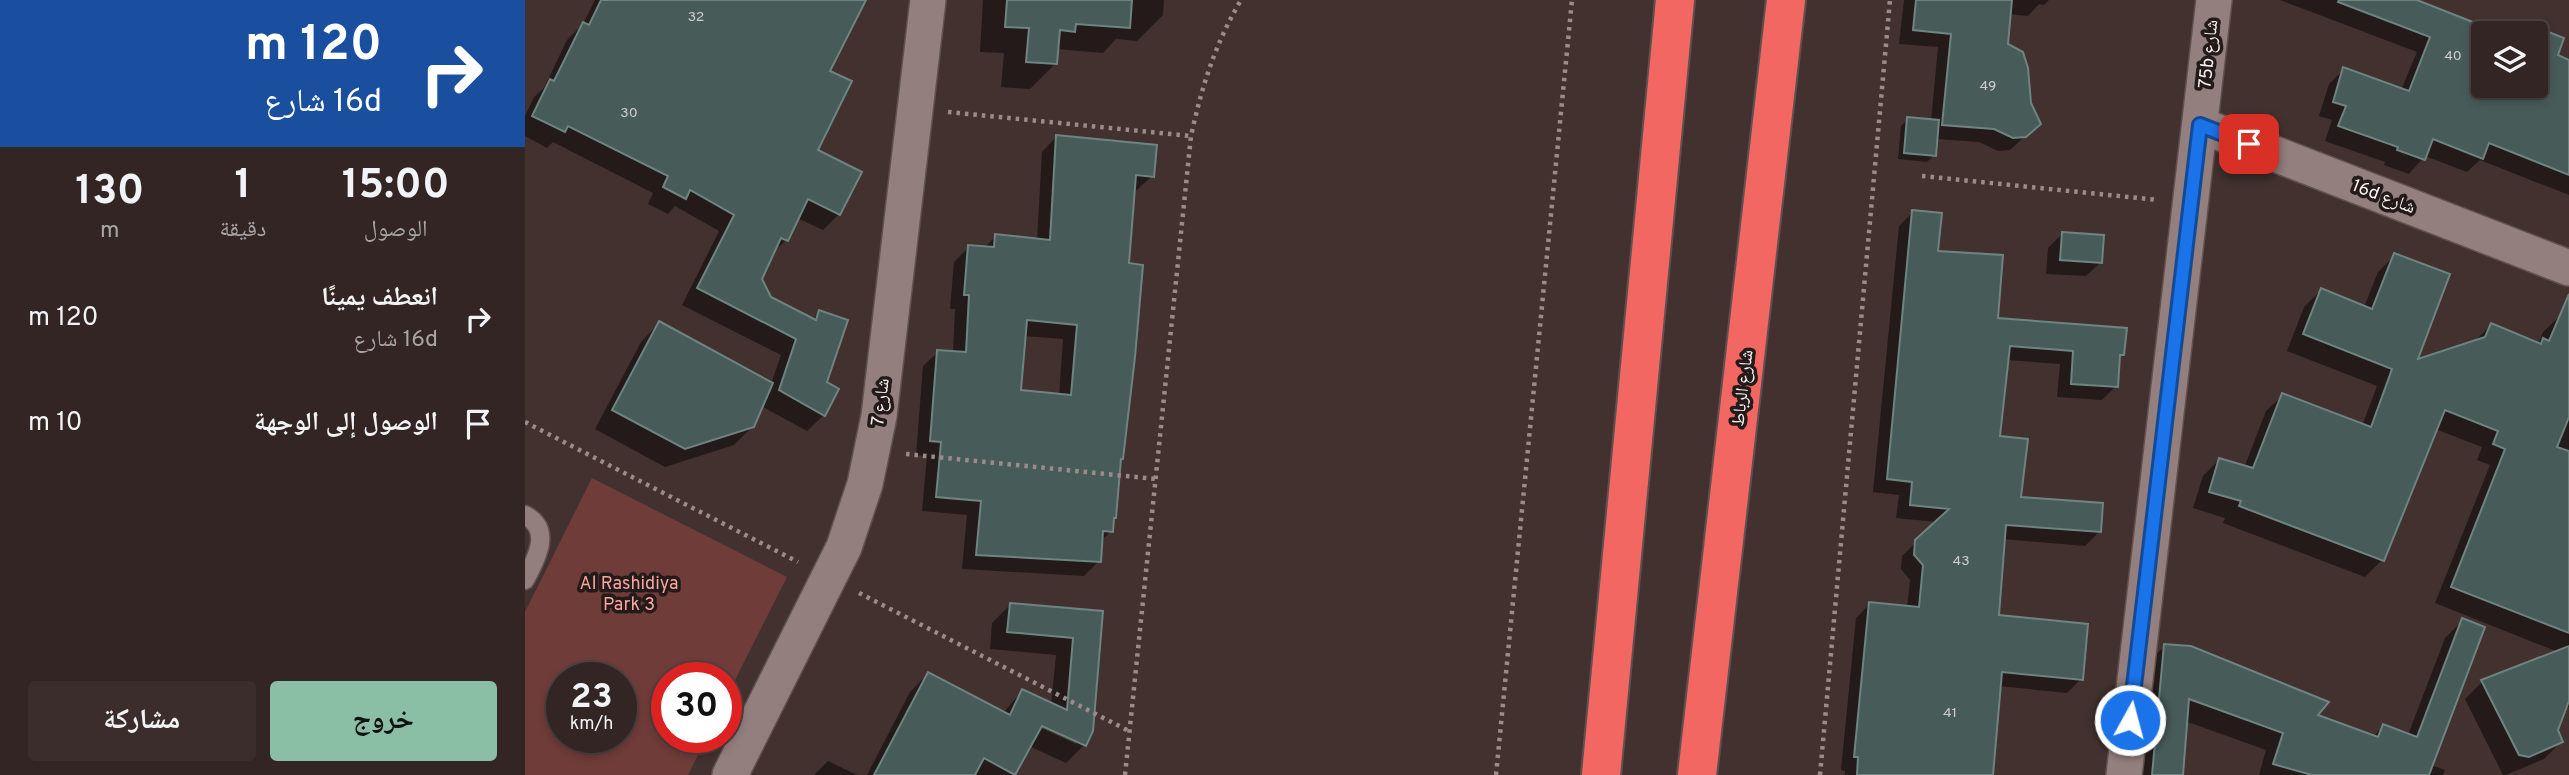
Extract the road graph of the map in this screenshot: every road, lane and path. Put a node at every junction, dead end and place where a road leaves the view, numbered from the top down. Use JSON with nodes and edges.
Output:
{"nodes":[{"id":1,"x":928,"y":0,"type":"edge"},
{"id":2,"x":1241,"y":0,"type":"edge"},
{"id":3,"x":1573,"y":0,"type":"edge"},
{"id":4,"x":1675,"y":0,"type":"edge"},
{"id":5,"x":1786,"y":0,"type":"edge"},
{"id":6,"x":1890,"y":0,"type":"edge"},
{"id":7,"x":2214,"y":0,"type":"edge"},
{"id":8,"x":915,"y":108,"type":"junction"},
{"id":9,"x":2200,"y":125,"type":"junction"},
{"id":10,"x":1191,"y":136,"type":"junction"},
{"id":11,"x":1922,"y":176,"type":"dead end"},
{"id":12,"x":2190,"y":203,"type":"junction"},
{"id":13,"x":2569,"y":268,"type":"edge"},
{"id":14,"x":873,"y":451,"type":"junction"},
{"id":15,"x":1156,"y":479,"type":"junction"},
{"id":16,"x":525,"y":515,"type":"edge"},
{"id":17,"x":525,"y":580,"type":"edge"},
{"id":18,"x":1700,"y":764,"type":"edge"},
{"id":19,"x":730,"y":775,"type":"edge"},
{"id":20,"x":1125,"y":775,"type":"edge"},
{"id":21,"x":1496,"y":775,"type":"edge"},
{"id":22,"x":1601,"y":775,"type":"edge"},
{"id":23,"x":1820,"y":775,"type":"edge"},
{"id":24,"x":2124,"y":775,"type":"edge"}],
"edges":[{"from":1,"to":8,"type":"street","name":"شارع 7"},
{"from":2,"to":10,"type":"path"},
{"from":3,"to":21,"type":"path"},
{"from":4,"to":22,"type":"highway"},
{"from":5,"to":18,"type":"highway","name":"شارع الرباط"},
{"from":6,"to":23,"type":"path"},
{"from":7,"to":9,"type":"street","name":"75b شارع"},
{"from":8,"to":10,"type":"path"},
{"from":8,"to":14,"type":"street","name":"شارع 7"},
{"from":9,"to":12,"type":"street","name":"75b شارع"},
{"from":9,"to":13,"type":"street","name":"16d شارع"},
{"from":10,"to":15,"type":"path"},
{"from":11,"to":12,"type":"path"},
{"from":12,"to":24,"type":"street","name":"75b شارع"},
{"from":14,"to":15,"type":"path"},
{"from":14,"to":19,"type":"street","name":"شارع 7"},
{"from":15,"to":20,"type":"path"},
{"from":16,"to":17,"type":"lane"}]}
